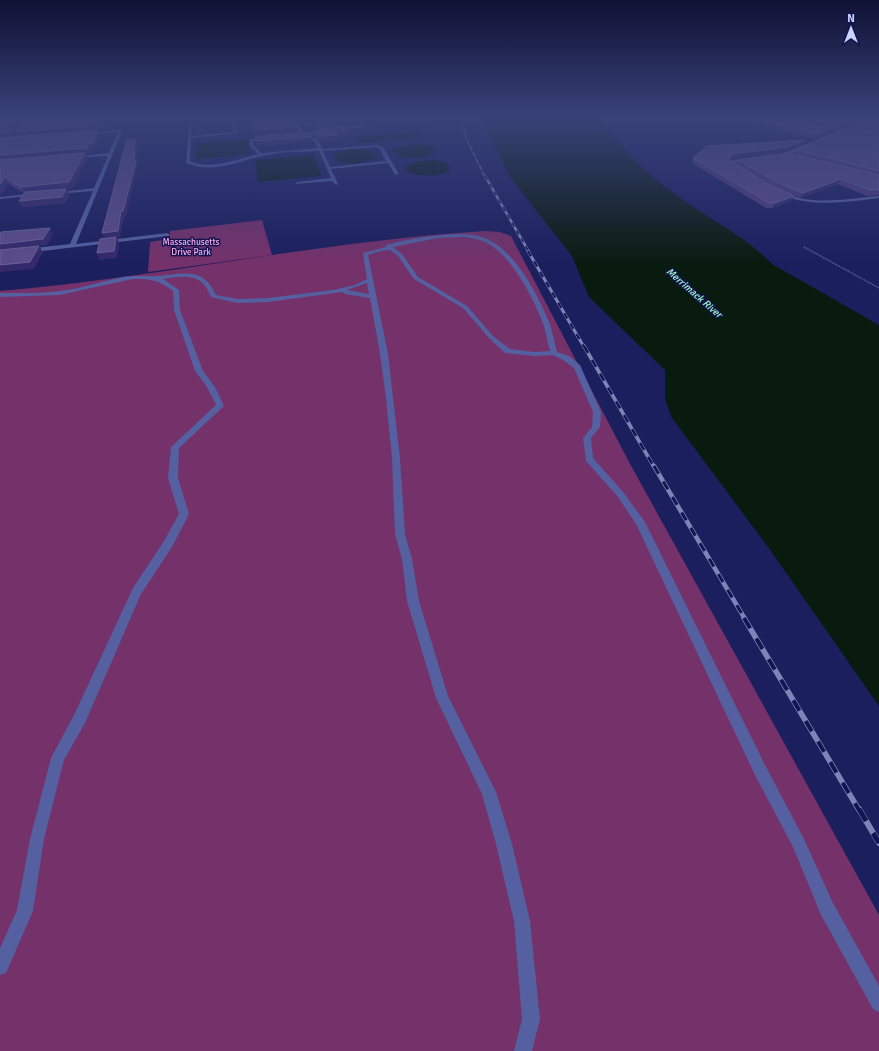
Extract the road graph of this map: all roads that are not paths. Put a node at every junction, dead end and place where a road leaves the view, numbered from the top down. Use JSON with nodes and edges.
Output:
{"nodes":[{"id":1,"x":106,"y":166,"type":"edge"},
{"id":2,"x":349,"y":166,"type":"edge"},
{"id":3,"x":392,"y":166,"type":"edge"},
{"id":4,"x":732,"y":166,"type":"edge"},
{"id":5,"x":329,"y":168,"type":"joint"},
{"id":6,"x":741,"y":172,"type":"edge"},
{"id":7,"x":397,"y":174,"type":"dead end"},
{"id":8,"x":297,"y":183,"type":"dead end"},
{"id":9,"x":96,"y":189,"type":"junction"},
{"id":10,"x":776,"y":191,"type":"edge"},
{"id":11,"x":52,"y":193,"type":"edge"},
{"id":12,"x":44,"y":194,"type":"edge"},
{"id":13,"x":879,"y":197,"type":"edge"},
{"id":14,"x":0,"y":198,"type":"edge"},
{"id":15,"x":167,"y":235,"type":"dead end"},
{"id":16,"x":72,"y":246,"type":"junction"},
{"id":17,"x":392,"y":248,"type":"junction"},
{"id":18,"x":0,"y":254,"type":"edge"},
{"id":19,"x":158,"y":278,"type":"junction"},
{"id":20,"x":369,"y":280,"type":"junction"},
{"id":21,"x":333,"y":292,"type":"junction"},
{"id":22,"x":0,"y":295,"type":"edge"},
{"id":23,"x":372,"y":296,"type":"junction"},
{"id":24,"x":554,"y":354,"type":"junction"},
{"id":25,"x":0,"y":967,"type":"edge"},
{"id":26,"x":879,"y":1003,"type":"edge"},
{"id":27,"x":523,"y":1051,"type":"edge"}],
"edges":[{"from":1,"to":9,"type":"street"},
{"from":2,"to":5,"type":"street"},
{"from":3,"to":7,"type":"street"},
{"from":4,"to":6,"type":"street"},
{"from":5,"to":8,"type":"street"},
{"from":9,"to":11,"type":"street"},
{"from":9,"to":16,"type":"street"},
{"from":10,"to":13,"type":"street"},
{"from":12,"to":14,"type":"street"},
{"from":15,"to":16,"type":"street"},
{"from":16,"to":18,"type":"street"},
{"from":17,"to":20,"type":"street"},
{"from":17,"to":24,"type":"street"},
{"from":17,"to":24,"type":"street"},
{"from":19,"to":21,"type":"street"},
{"from":19,"to":22,"type":"street"},
{"from":19,"to":25,"type":"street"},
{"from":20,"to":21,"type":"street"},
{"from":20,"to":23,"type":"street"},
{"from":21,"to":23,"type":"street"},
{"from":23,"to":27,"type":"street"},
{"from":24,"to":26,"type":"street"}]}
